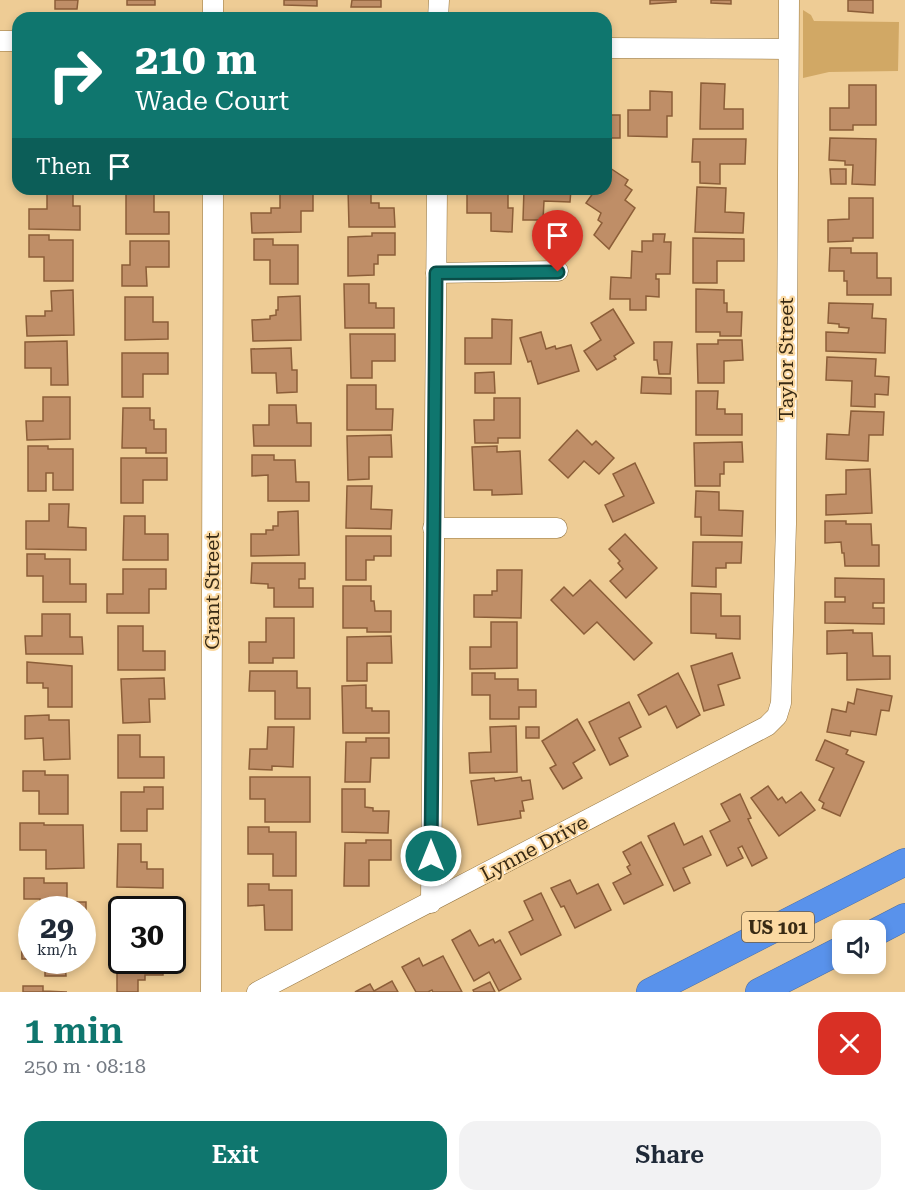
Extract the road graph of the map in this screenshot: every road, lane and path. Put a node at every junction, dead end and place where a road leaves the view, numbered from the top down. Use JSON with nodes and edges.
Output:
{"nodes":[{"id":1,"x":789,"y":0,"type":"edge"},
{"id":2,"x":612,"y":48,"type":"edge"},
{"id":3,"x":788,"y":49,"type":"junction"},
{"id":4,"x":213,"y":195,"type":"edge"},
{"id":5,"x":437,"y":195,"type":"edge"},
{"id":6,"x":558,"y":272,"type":"dead end"},
{"id":7,"x":436,"y":273,"type":"junction"},
{"id":8,"x":433,"y":528,"type":"junction"},
{"id":9,"x":557,"y":528,"type":"dead end"},
{"id":10,"x":777,"y":716,"type":"joint"},
{"id":11,"x":905,"y":862,"type":"edge"},
{"id":12,"x":431,"y":903,"type":"junction"},
{"id":13,"x":905,"y":917,"type":"edge"},
{"id":14,"x":886,"y":927,"type":"edge"},
{"id":15,"x":832,"y":955,"type":"edge"},
{"id":16,"x":210,"y":992,"type":"edge"},
{"id":17,"x":257,"y":992,"type":"edge"},
{"id":18,"x":650,"y":992,"type":"edge"},
{"id":19,"x":759,"y":992,"type":"edge"}],
"edges":[{"from":1,"to":3,"type":"street","name":"Taylor Street"},
{"from":2,"to":3,"type":"street"},
{"from":3,"to":10,"type":"street","name":"Taylor Street"},
{"from":4,"to":16,"type":"street","name":"Grant Street"},
{"from":5,"to":7,"type":"street"},
{"from":6,"to":7,"type":"street"},
{"from":7,"to":8,"type":"street"},
{"from":8,"to":9,"type":"street"},
{"from":8,"to":12,"type":"street"},
{"from":10,"to":12,"type":"street","name":"Lynne Drive"},
{"from":11,"to":18,"type":"highway","number":"US 101"},
{"from":12,"to":17,"type":"street","name":"Lynne Drive"},
{"from":13,"to":14,"type":"highway"},
{"from":15,"to":19,"type":"highway","number":"US 101"}]}
